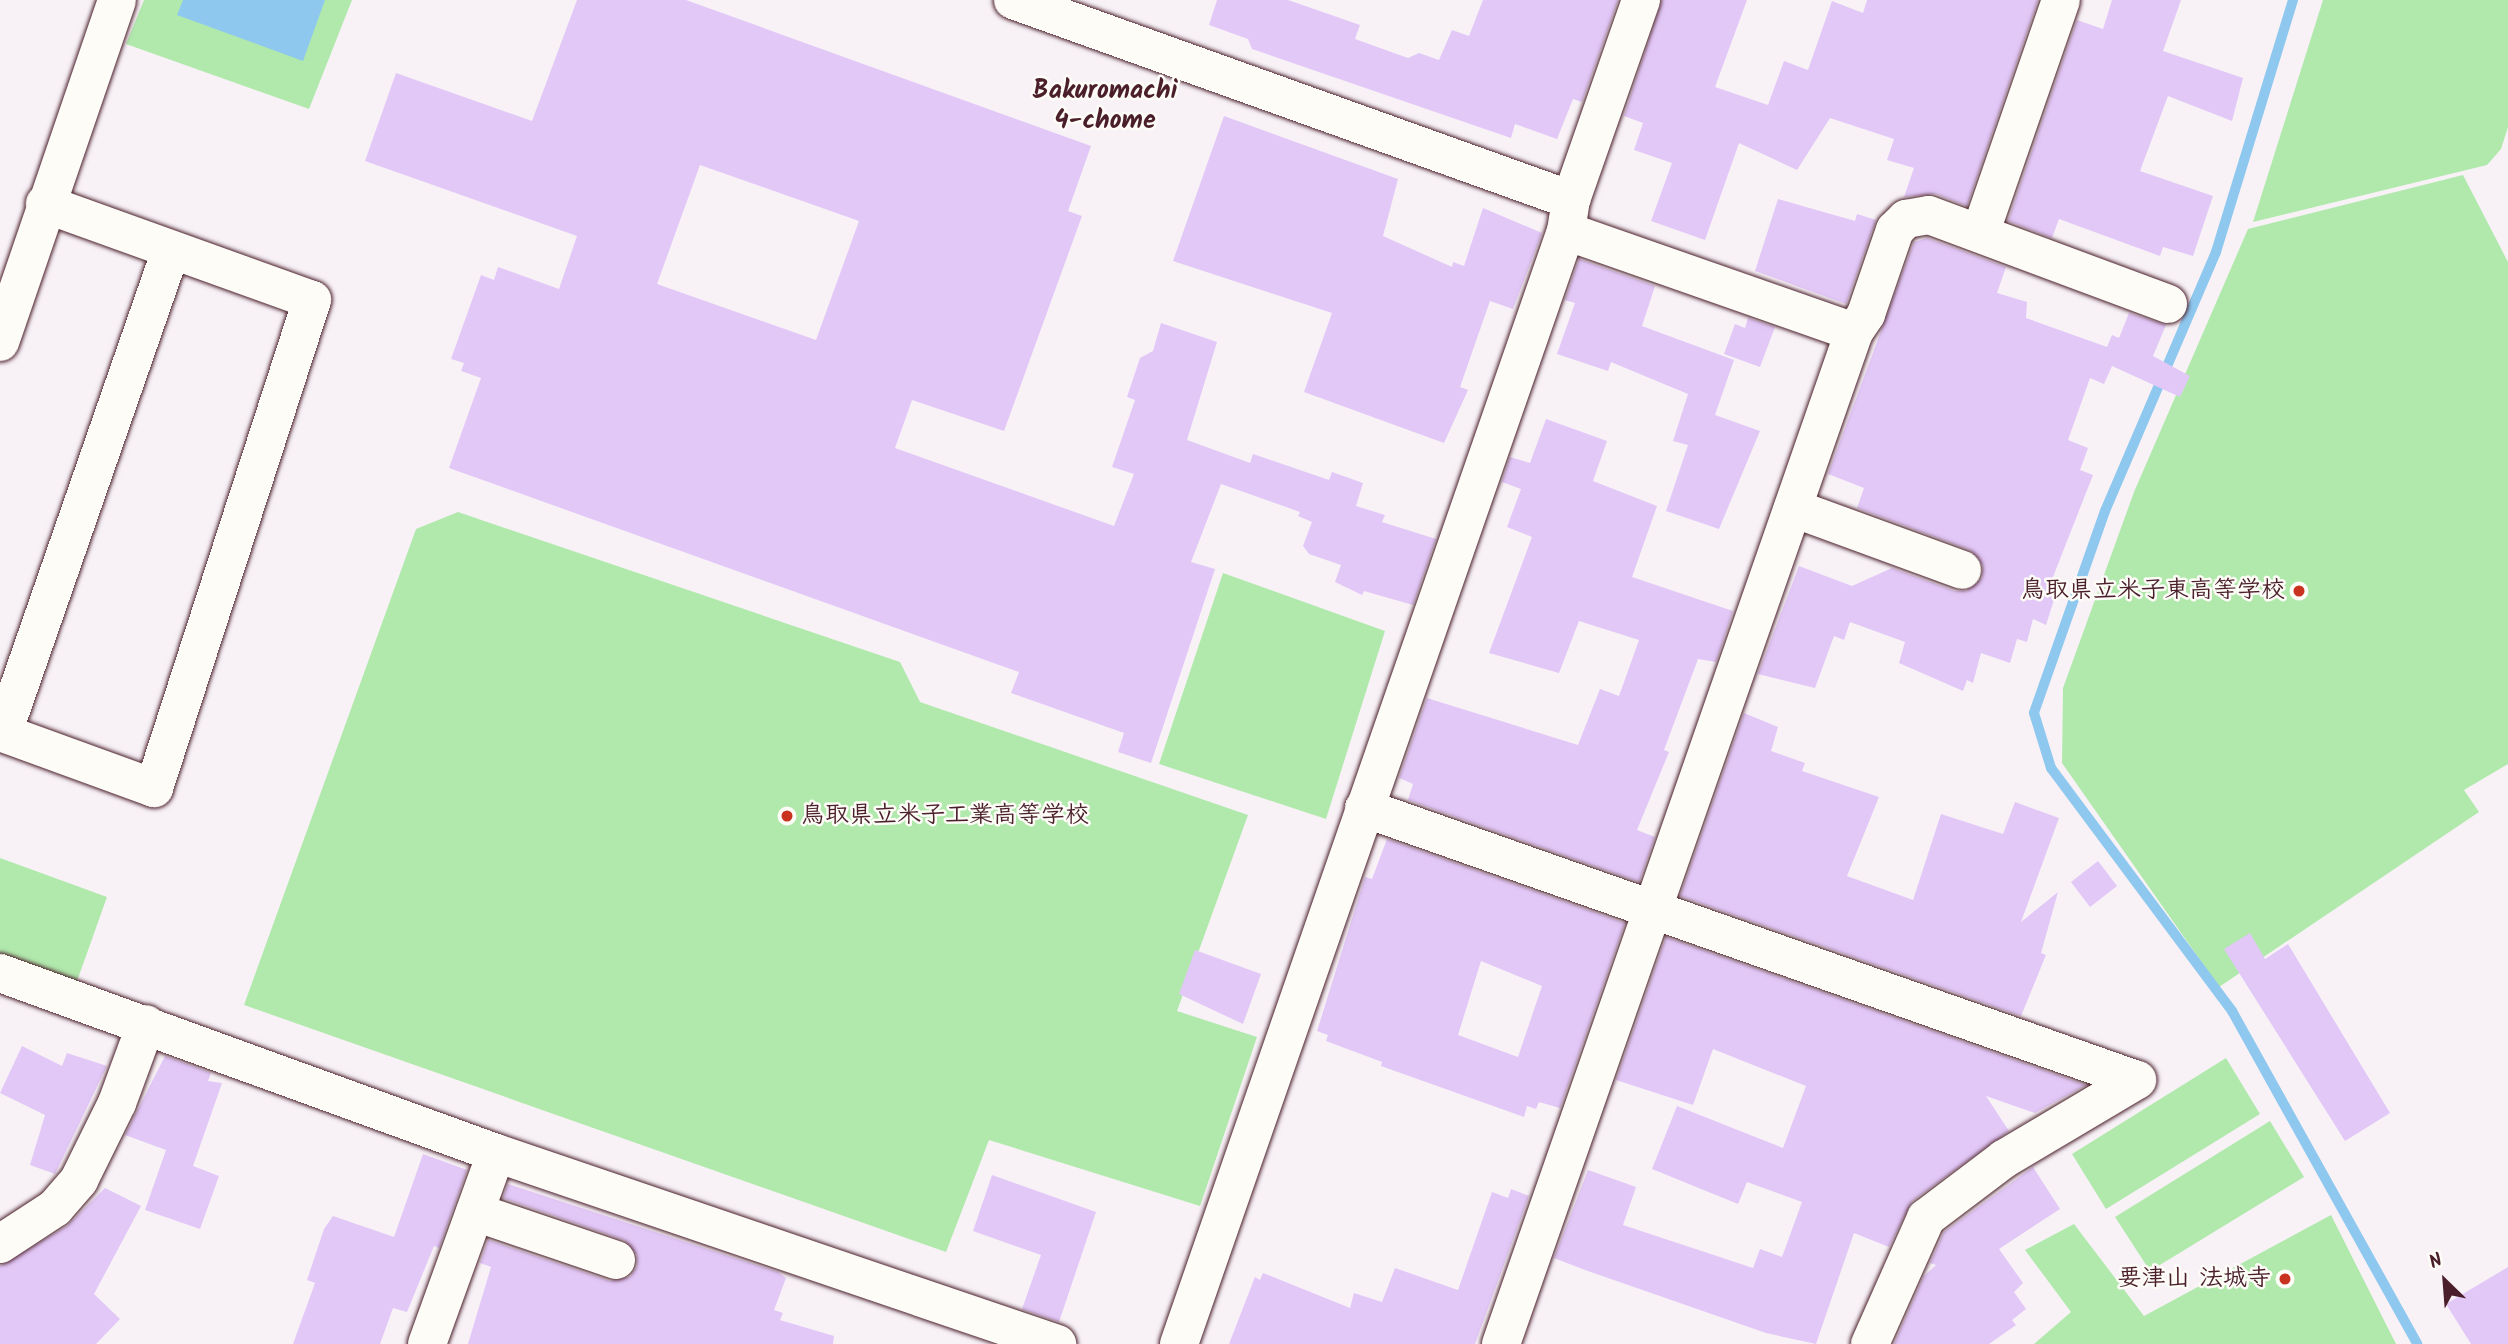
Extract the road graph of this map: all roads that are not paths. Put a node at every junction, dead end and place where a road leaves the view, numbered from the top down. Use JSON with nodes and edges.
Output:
{"nodes":[{"id":1,"x":117,"y":0,"type":"edge"},
{"id":2,"x":1013,"y":0,"type":"edge"},
{"id":3,"x":1641,"y":0,"type":"edge"},
{"id":4,"x":2061,"y":0,"type":"edge"},
{"id":5,"x":1052,"y":6,"type":"edge"},
{"id":6,"x":45,"y":204,"type":"junction"},
{"id":7,"x":1569,"y":216,"type":"junction"},
{"id":8,"x":1981,"y":231,"type":"junction"},
{"id":9,"x":171,"y":250,"type":"junction"},
{"id":10,"x":2168,"y":304,"type":"dead end"},
{"id":11,"x":1854,"y":332,"type":"junction"},
{"id":12,"x":1,"y":333,"type":"edge"},
{"id":13,"x":1793,"y":508,"type":"junction"},
{"id":14,"x":1962,"y":570,"type":"dead end"},
{"id":15,"x":1,"y":732,"type":"edge"},
{"id":16,"x":1364,"y":808,"type":"junction"},
{"id":17,"x":1654,"y":909,"type":"junction"},
{"id":18,"x":0,"y":973,"type":"edge"},
{"id":19,"x":146,"y":1024,"type":"junction"},
{"id":20,"x":496,"y":1153,"type":"junction"},
{"id":21,"x":475,"y":1212,"type":"junction"},
{"id":22,"x":0,"y":1244,"type":"edge"},
{"id":23,"x":616,"y":1260,"type":"dead end"},
{"id":24,"x":427,"y":1344,"type":"edge"},
{"id":25,"x":1057,"y":1344,"type":"edge"},
{"id":26,"x":1179,"y":1344,"type":"edge"},
{"id":27,"x":1502,"y":1344,"type":"edge"},
{"id":28,"x":1870,"y":1344,"type":"edge"}],
"edges":[{"from":1,"to":6,"type":"street"},
{"from":2,"to":5,"type":"street"},
{"from":3,"to":7,"type":"street"},
{"from":4,"to":8,"type":"street"},
{"from":5,"to":7,"type":"street"},
{"from":6,"to":9,"type":"street"},
{"from":6,"to":12,"type":"street"},
{"from":7,"to":11,"type":"street"},
{"from":7,"to":16,"type":"street"},
{"from":8,"to":10,"type":"street"},
{"from":8,"to":11,"type":"street"},
{"from":9,"to":15,"type":"street"},
{"from":9,"to":15,"type":"street"},
{"from":11,"to":13,"type":"street"},
{"from":13,"to":14,"type":"street"},
{"from":13,"to":17,"type":"street"},
{"from":16,"to":17,"type":"street"},
{"from":16,"to":26,"type":"street"},
{"from":17,"to":27,"type":"street"},
{"from":17,"to":28,"type":"street"},
{"from":18,"to":19,"type":"street"},
{"from":19,"to":20,"type":"street"},
{"from":19,"to":22,"type":"street"},
{"from":20,"to":21,"type":"street"},
{"from":20,"to":25,"type":"street"},
{"from":21,"to":23,"type":"street"},
{"from":21,"to":24,"type":"street"}]}
